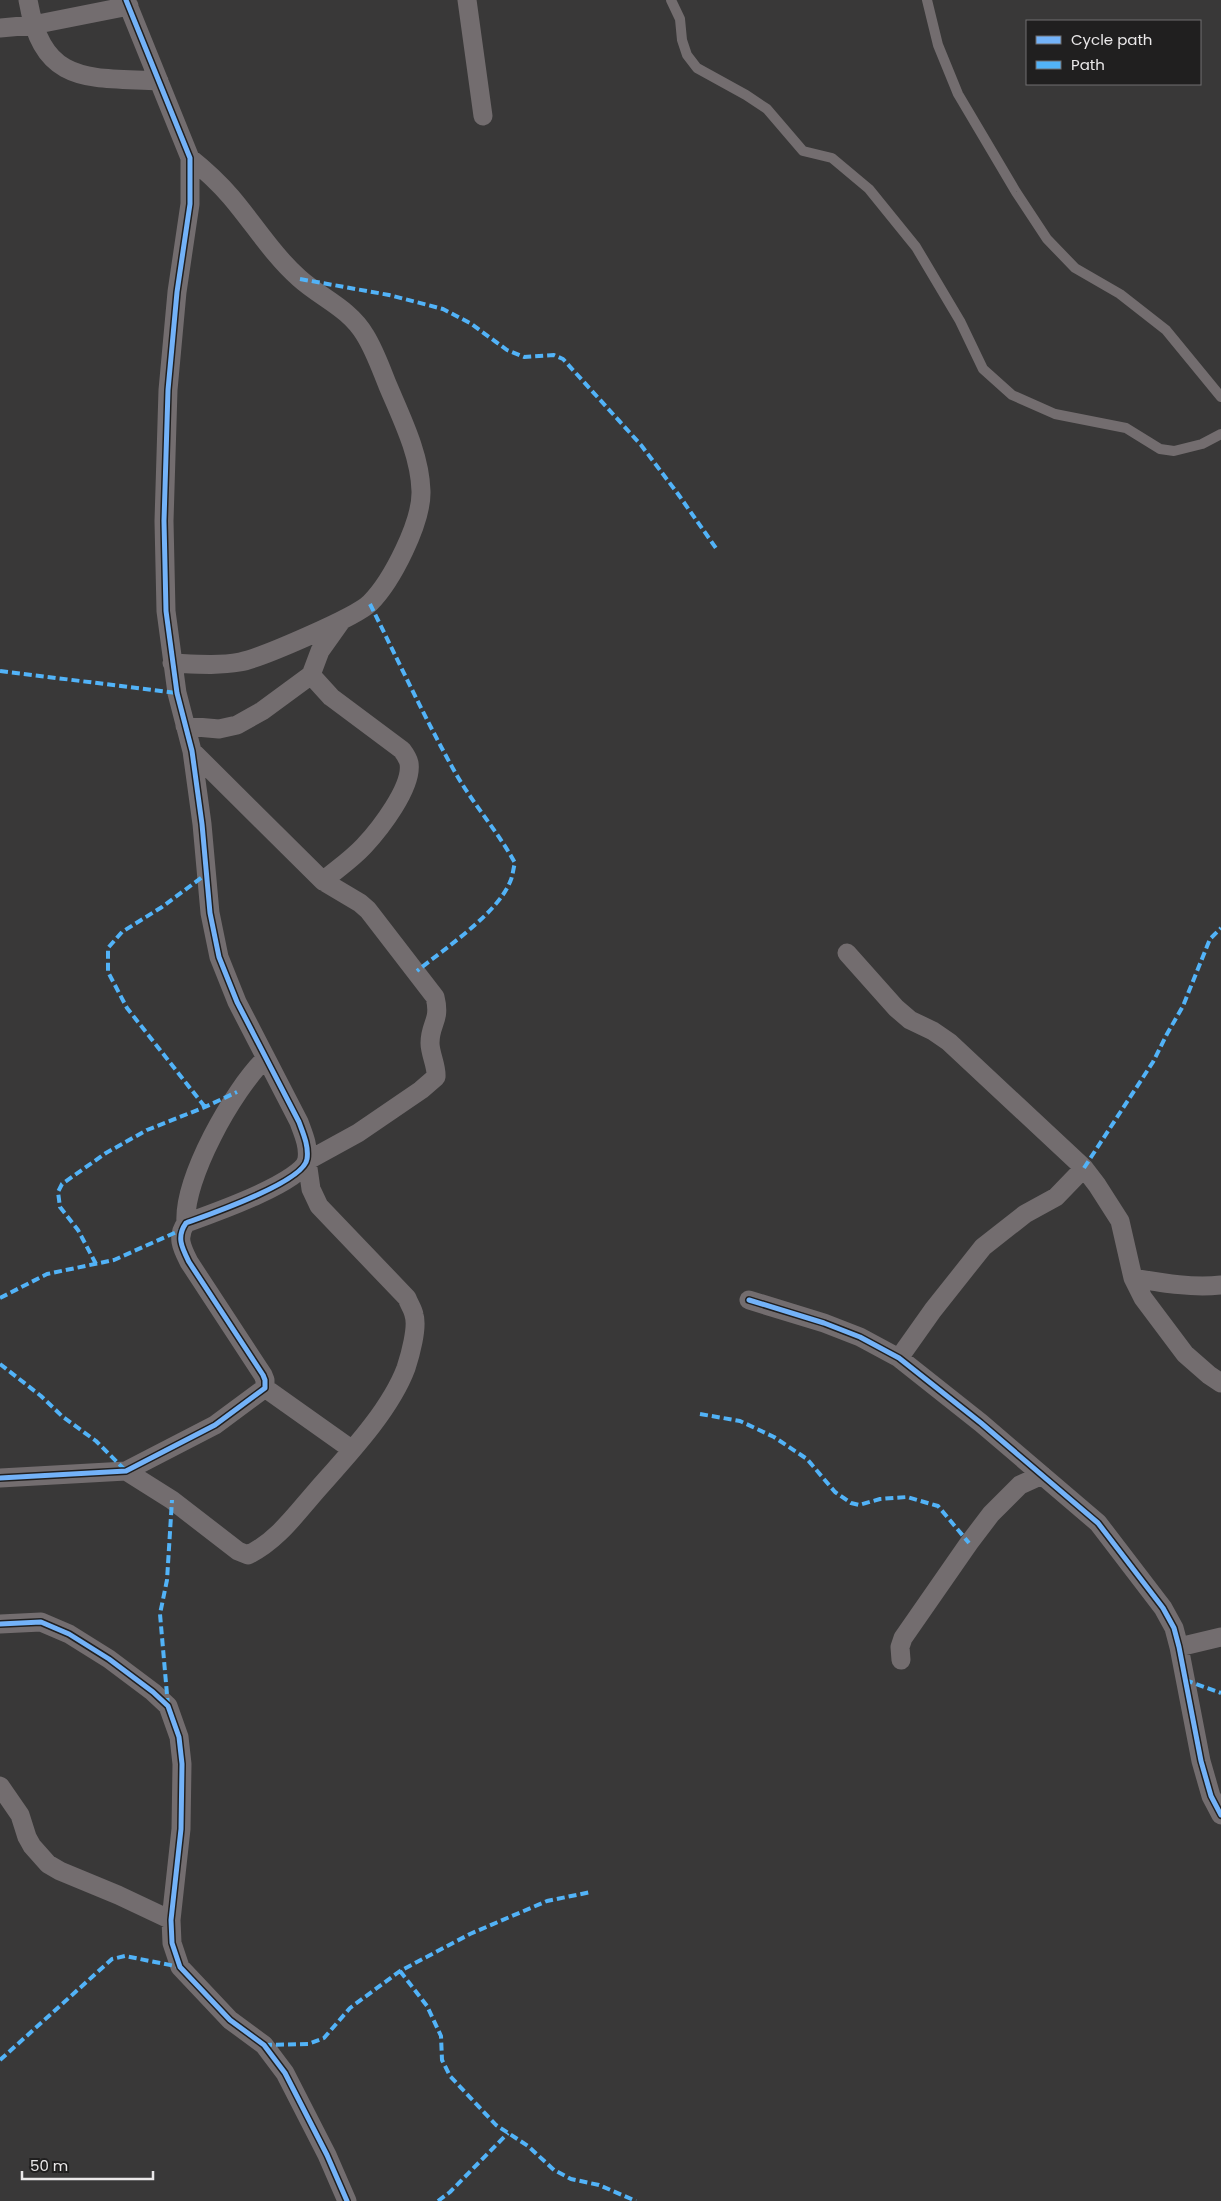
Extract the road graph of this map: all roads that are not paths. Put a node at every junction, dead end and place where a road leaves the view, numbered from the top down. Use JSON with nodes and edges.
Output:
{"nodes":[{"id":1,"x":28,"y":0,"type":"edge"},
{"id":2,"x":468,"y":0,"type":"edge"},
{"id":3,"x":671,"y":0,"type":"edge"},
{"id":4,"x":927,"y":0,"type":"edge"},
{"id":5,"x":128,"y":3,"type":"edge"},
{"id":6,"x":32,"y":25,"type":"junction"},
{"id":7,"x":0,"y":28,"type":"edge"},
{"id":8,"x":159,"y":81,"type":"junction"},
{"id":9,"x":483,"y":116,"type":"dead end"},
{"id":10,"x":190,"y":158,"type":"junction"},
{"id":11,"x":1221,"y":397,"type":"edge"},
{"id":12,"x":1221,"y":434,"type":"edge"},
{"id":13,"x":342,"y":620,"type":"junction"},
{"id":14,"x":172,"y":663,"type":"junction"},
{"id":15,"x":312,"y":675,"type":"junction"},
{"id":16,"x":185,"y":726,"type":"junction"},
{"id":17,"x":192,"y":751,"type":"junction"},
{"id":18,"x":323,"y":882,"type":"junction"},
{"id":19,"x":847,"y":953,"type":"dead end"},
{"id":20,"x":265,"y":1059,"type":"junction"},
{"id":21,"x":307,"y":1160,"type":"junction"},
{"id":22,"x":1084,"y":1168,"type":"junction"},
{"id":23,"x":186,"y":1223,"type":"junction"},
{"id":24,"x":1133,"y":1278,"type":"junction"},
{"id":25,"x":1221,"y":1285,"type":"edge"},
{"id":26,"x":749,"y":1300,"type":"dead end"},
{"id":27,"x":899,"y":1358,"type":"junction"},
{"id":28,"x":1221,"y":1383,"type":"edge"},
{"id":29,"x":265,"y":1388,"type":"junction"},
{"id":30,"x":351,"y":1449,"type":"junction"},
{"id":31,"x":126,"y":1471,"type":"junction"},
{"id":32,"x":1042,"y":1475,"type":"junction"},
{"id":33,"x":0,"y":1478,"type":"edge"},
{"id":34,"x":0,"y":1624,"type":"edge"},
{"id":35,"x":1221,"y":1637,"type":"edge"},
{"id":36,"x":1180,"y":1647,"type":"junction"},
{"id":37,"x":901,"y":1660,"type":"dead end"},
{"id":38,"x":0,"y":1786,"type":"edge"},
{"id":39,"x":1221,"y":1814,"type":"edge"},
{"id":40,"x":170,"y":1920,"type":"junction"},
{"id":41,"x":347,"y":2201,"type":"edge"}],
"edges":[{"from":1,"to":6,"type":"street"},
{"from":2,"to":9,"type":"street"},
{"from":3,"to":12,"type":"lane"},
{"from":4,"to":11,"type":"lane"},
{"from":5,"to":6,"type":"street"},
{"from":5,"to":8,"type":"street"},
{"from":6,"to":7,"type":"street"},
{"from":6,"to":8,"type":"street"},
{"from":8,"to":10,"type":"street"},
{"from":10,"to":13,"type":"street"},
{"from":10,"to":14,"type":"street"},
{"from":13,"to":14,"type":"street"},
{"from":13,"to":15,"type":"street"},
{"from":14,"to":16,"type":"street"},
{"from":15,"to":16,"type":"street"},
{"from":15,"to":18,"type":"street"},
{"from":16,"to":17,"type":"street"},
{"from":17,"to":18,"type":"street"},
{"from":17,"to":20,"type":"street"},
{"from":18,"to":21,"type":"street"},
{"from":19,"to":22,"type":"street"},
{"from":20,"to":21,"type":"street"},
{"from":20,"to":23,"type":"street"},
{"from":21,"to":23,"type":"street"},
{"from":21,"to":30,"type":"street"},
{"from":22,"to":24,"type":"street"},
{"from":22,"to":27,"type":"street"},
{"from":23,"to":29,"type":"street"},
{"from":24,"to":25,"type":"street"},
{"from":24,"to":28,"type":"street"},
{"from":26,"to":27,"type":"street"},
{"from":27,"to":32,"type":"street"},
{"from":29,"to":30,"type":"street"},
{"from":29,"to":31,"type":"street"},
{"from":30,"to":31,"type":"street"},
{"from":31,"to":33,"type":"street"},
{"from":32,"to":36,"type":"street"},
{"from":32,"to":37,"type":"street"},
{"from":34,"to":40,"type":"street"},
{"from":35,"to":36,"type":"street"},
{"from":36,"to":39,"type":"street"},
{"from":38,"to":40,"type":"street"},
{"from":40,"to":41,"type":"street"}]}
